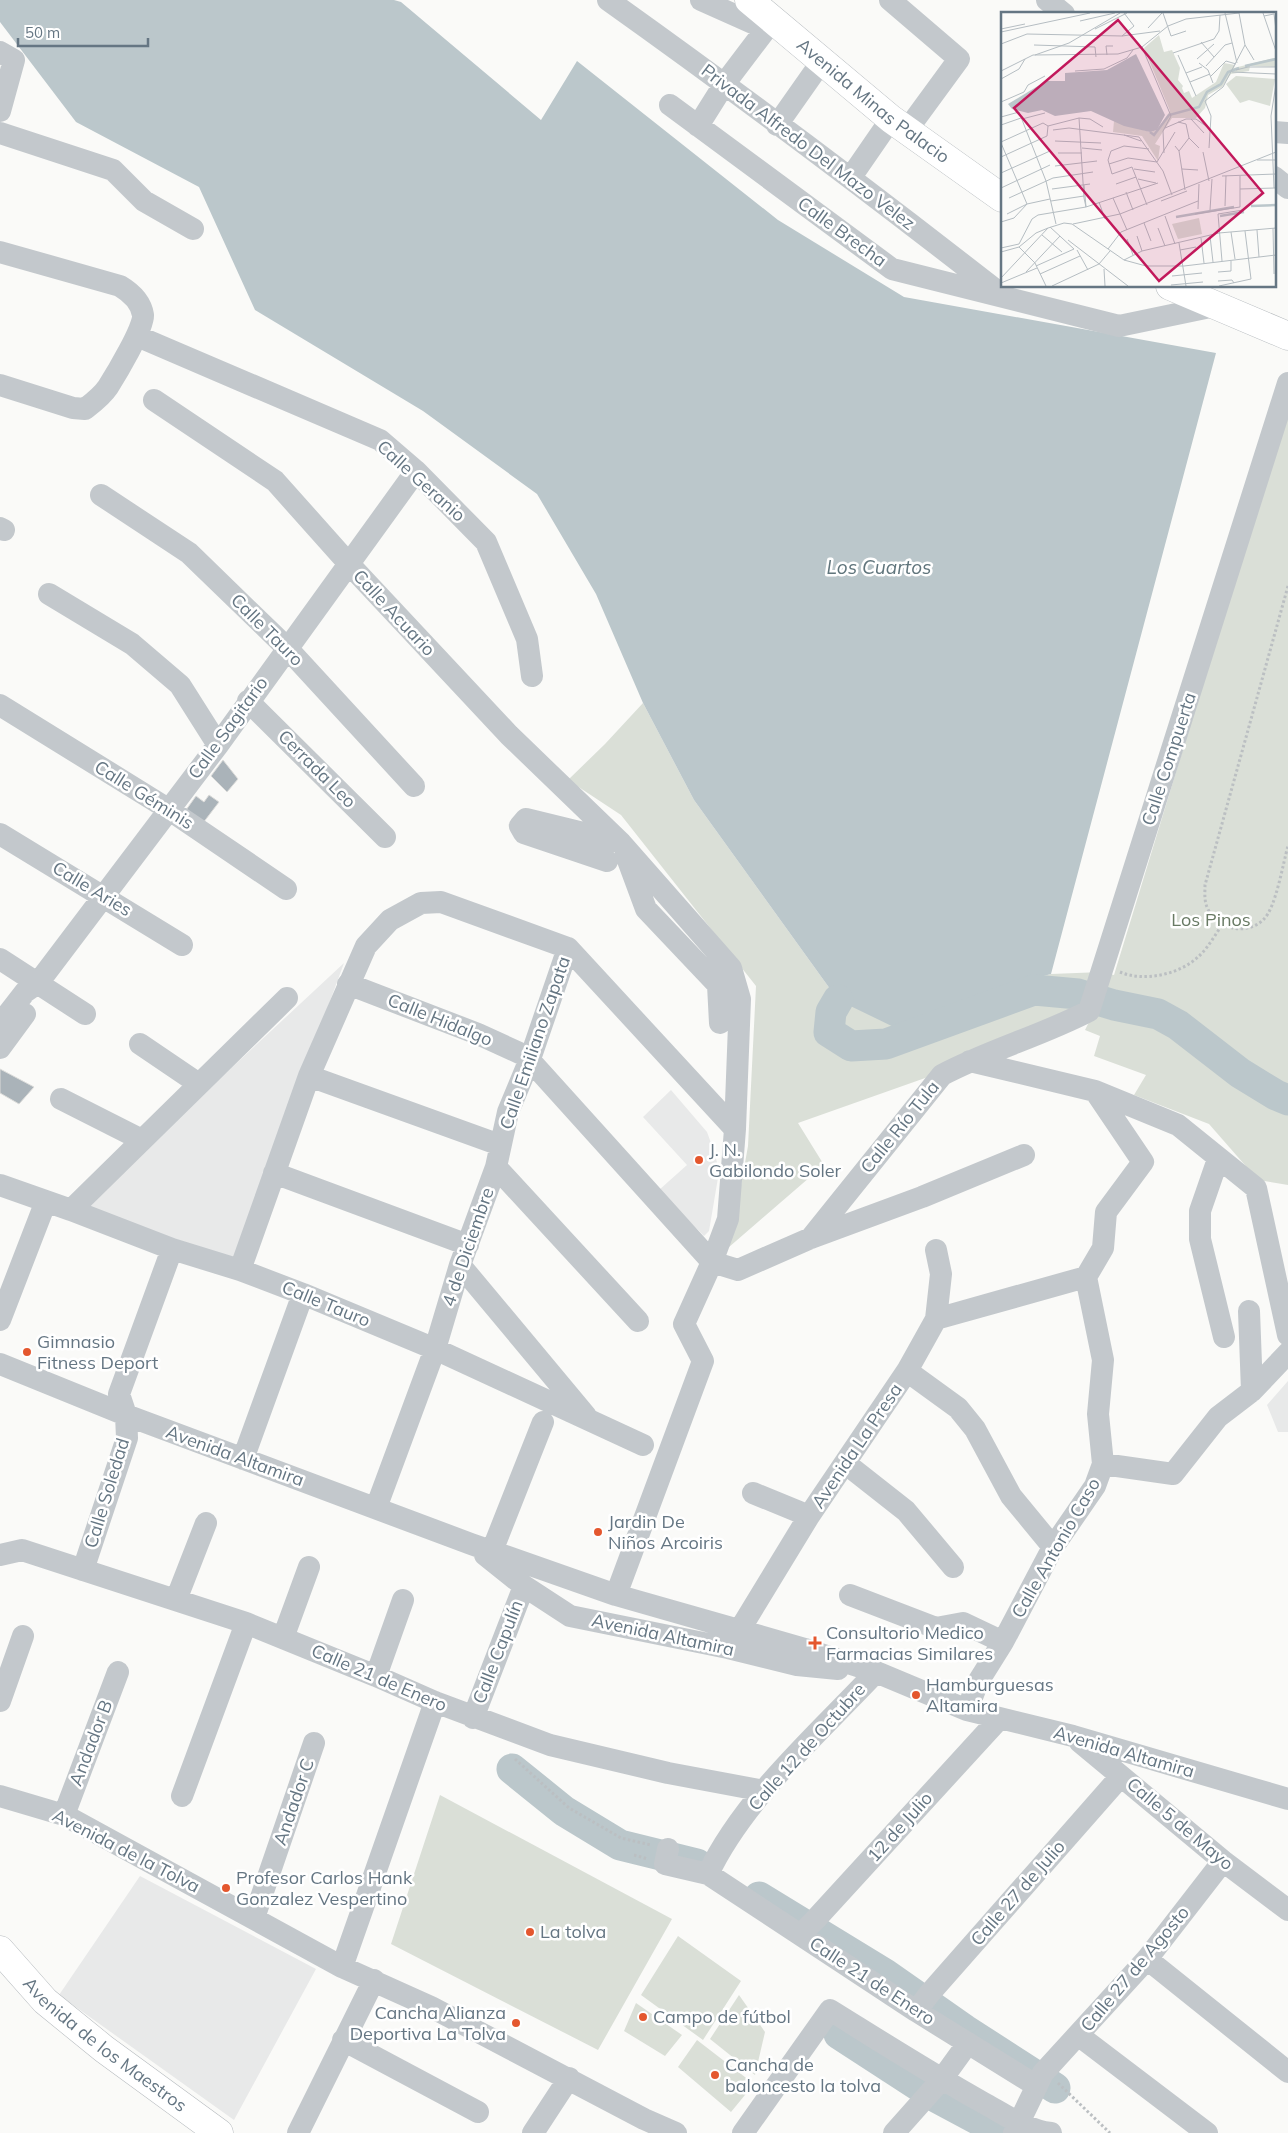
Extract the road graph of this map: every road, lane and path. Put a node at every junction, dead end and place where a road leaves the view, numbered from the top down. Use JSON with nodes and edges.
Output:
{"nodes":[{"id":1,"x":608,"y":0,"type":"edge"},
{"id":2,"x":701,"y":0,"type":"edge"},
{"id":3,"x":749,"y":0,"type":"edge"},
{"id":4,"x":890,"y":0,"type":"edge"},
{"id":5,"x":1047,"y":0,"type":"edge"},
{"id":6,"x":1062,"y":12,"type":"edge"},
{"id":7,"x":769,"y":25,"type":"junction"},
{"id":8,"x":7,"y":56,"type":"edge"},
{"id":9,"x":822,"y":61,"type":"junction"},
{"id":10,"x":725,"y":83,"type":"junction"},
{"id":11,"x":670,"y":105,"type":"dead end"},
{"id":12,"x":0,"y":111,"type":"edge"},
{"id":13,"x":899,"y":124,"type":"junction"},
{"id":14,"x":777,"y":125,"type":"junction"},
{"id":15,"x":698,"y":126,"type":"junction"},
{"id":16,"x":0,"y":133,"type":"edge"},
{"id":17,"x":851,"y":177,"type":"junction"},
{"id":18,"x":998,"y":189,"type":"edge"},
{"id":19,"x":193,"y":229,"type":"dead end"},
{"id":20,"x":0,"y":252,"type":"edge"},
{"id":21,"x":1174,"y":288,"type":"edge"},
{"id":22,"x":1005,"y":297,"type":"junction"},
{"id":23,"x":1215,"y":306,"type":"junction"},
{"id":24,"x":137,"y":336,"type":"junction"},
{"id":25,"x":1288,"y":336,"type":"edge"},
{"id":26,"x":1288,"y":383,"type":"edge"},
{"id":27,"x":0,"y":385,"type":"edge"},
{"id":28,"x":154,"y":400,"type":"dead end"},
{"id":29,"x":416,"y":471,"type":"junction"},
{"id":30,"x":101,"y":495,"type":"dead end"},
{"id":31,"x":349,"y":564,"type":"junction"},
{"id":32,"x":1288,"y":586,"type":"edge"},
{"id":33,"x":49,"y":594,"type":"dead end"},
{"id":34,"x":287,"y":648,"type":"junction"},
{"id":35,"x":532,"y":676,"type":"dead end"},
{"id":36,"x":248,"y":702,"type":"junction"},
{"id":37,"x":0,"y":705,"type":"edge"},
{"id":38,"x":218,"y":745,"type":"junction"},
{"id":39,"x":414,"y":786,"type":"dead end"},
{"id":40,"x":168,"y":810,"type":"junction"},
{"id":41,"x":0,"y":834,"type":"edge"},
{"id":42,"x":385,"y":837,"type":"dead end"},
{"id":43,"x":621,"y":843,"type":"junction"},
{"id":44,"x":1288,"y":846,"type":"edge"},
{"id":45,"x":607,"y":862,"type":"dead end"},
{"id":46,"x":286,"y":888,"type":"dead end"},
{"id":47,"x":104,"y":895,"type":"junction"},
{"id":48,"x":1222,"y":925,"type":"junction"},
{"id":49,"x":182,"y":944,"type":"dead end"},
{"id":50,"x":568,"y":948,"type":"junction"},
{"id":51,"x":0,"y":960,"type":"edge"},
{"id":52,"x":1102,"y":972,"type":"junction"},
{"id":53,"x":38,"y":984,"type":"junction"},
{"id":54,"x":348,"y":984,"type":"junction"},
{"id":55,"x":288,"y":998,"type":"dead end"},
{"id":56,"x":85,"y":1014,"type":"dead end"},
{"id":57,"x":720,"y":1023,"type":"dead end"},
{"id":58,"x":0,"y":1024,"type":"edge"},
{"id":59,"x":140,"y":1044,"type":"dead end"},
{"id":60,"x":0,"y":1048,"type":"edge"},
{"id":61,"x":530,"y":1060,"type":"junction"},
{"id":62,"x":970,"y":1061,"type":"junction"},
{"id":63,"x":309,"y":1076,"type":"junction"},
{"id":64,"x":199,"y":1084,"type":"junction"},
{"id":65,"x":1095,"y":1090,"type":"junction"},
{"id":66,"x":61,"y":1099,"type":"dead end"},
{"id":67,"x":735,"y":1129,"type":"junction"},
{"id":68,"x":142,"y":1140,"type":"junction"},
{"id":69,"x":1024,"y":1155,"type":"dead end"},
{"id":70,"x":498,"y":1156,"type":"junction"},
{"id":71,"x":1218,"y":1159,"type":"junction"},
{"id":72,"x":274,"y":1173,"type":"junction"},
{"id":73,"x":0,"y":1185,"type":"edge"},
{"id":74,"x":46,"y":1201,"type":"junction"},
{"id":75,"x":72,"y":1210,"type":"junction"},
{"id":76,"x":811,"y":1238,"type":"junction"},
{"id":77,"x":468,"y":1245,"type":"junction"},
{"id":78,"x":172,"y":1248,"type":"junction"},
{"id":79,"x":936,"y":1250,"type":"dead end"},
{"id":80,"x":712,"y":1262,"type":"junction"},
{"id":81,"x":460,"y":1265,"type":"junction"},
{"id":82,"x":240,"y":1270,"type":"junction"},
{"id":83,"x":1086,"y":1277,"type":"junction"},
{"id":84,"x":303,"y":1294,"type":"junction"},
{"id":85,"x":1249,"y":1311,"type":"dead end"},
{"id":86,"x":936,"y":1318,"type":"junction"},
{"id":87,"x":0,"y":1320,"type":"edge"},
{"id":88,"x":638,"y":1321,"type":"dead end"},
{"id":89,"x":1288,"y":1335,"type":"edge"},
{"id":90,"x":1224,"y":1337,"type":"dead end"},
{"id":91,"x":435,"y":1349,"type":"junction"},
{"id":92,"x":1288,"y":1353,"type":"edge"},
{"id":93,"x":0,"y":1364,"type":"edge"},
{"id":94,"x":907,"y":1371,"type":"junction"},
{"id":95,"x":1252,"y":1391,"type":"junction"},
{"id":96,"x":126,"y":1415,"type":"junction"},
{"id":97,"x":590,"y":1420,"type":"junction"},
{"id":98,"x":543,"y":1422,"type":"dead end"},
{"id":99,"x":643,"y":1446,"type":"dead end"},
{"id":100,"x":243,"y":1459,"type":"junction"},
{"id":101,"x":845,"y":1463,"type":"junction"},
{"id":102,"x":1102,"y":1464,"type":"junction"},
{"id":103,"x":753,"y":1493,"type":"dead end"},
{"id":104,"x":376,"y":1508,"type":"junction"},
{"id":105,"x":809,"y":1516,"type":"junction"},
{"id":106,"x":206,"y":1523,"type":"dead end"},
{"id":107,"x":482,"y":1547,"type":"junction"},
{"id":108,"x":1053,"y":1547,"type":"junction"},
{"id":109,"x":0,"y":1555,"type":"edge"},
{"id":110,"x":308,"y":1567,"type":"dead end"},
{"id":111,"x":953,"y":1567,"type":"dead end"},
{"id":112,"x":83,"y":1570,"type":"junction"},
{"id":113,"x":524,"y":1586,"type":"junction"},
{"id":114,"x":616,"y":1595,"type":"junction"},
{"id":115,"x":850,"y":1595,"type":"dead end"},
{"id":116,"x":176,"y":1600,"type":"junction"},
{"id":117,"x":403,"y":1600,"type":"dead end"},
{"id":118,"x":246,"y":1624,"type":"junction"},
{"id":119,"x":739,"y":1631,"type":"junction"},
{"id":120,"x":23,"y":1636,"type":"dead end"},
{"id":121,"x":283,"y":1638,"type":"junction"},
{"id":122,"x":1003,"y":1642,"type":"junction"},
{"id":123,"x":118,"y":1672,"type":"dead end"},
{"id":124,"x":876,"y":1672,"type":"junction"},
{"id":125,"x":5,"y":1674,"type":"edge"},
{"id":126,"x":376,"y":1676,"type":"junction"},
{"id":127,"x":0,"y":1701,"type":"edge"},
{"id":128,"x":435,"y":1702,"type":"junction"},
{"id":129,"x":967,"y":1710,"type":"junction"},
{"id":130,"x":473,"y":1718,"type":"junction"},
{"id":131,"x":999,"y":1719,"type":"junction"},
{"id":132,"x":1073,"y":1736,"type":"junction"},
{"id":133,"x":314,"y":1743,"type":"dead end"},
{"id":134,"x":514,"y":1759,"type":"dead end"},
{"id":135,"x":1121,"y":1776,"type":"junction"},
{"id":136,"x":764,"y":1791,"type":"junction"},
{"id":137,"x":0,"y":1796,"type":"edge"},
{"id":138,"x":182,"y":1796,"type":"dead end"},
{"id":139,"x":1288,"y":1799,"type":"edge"},
{"id":140,"x":64,"y":1815,"type":"junction"},
{"id":141,"x":667,"y":1857,"type":"joint"},
{"id":142,"x":1223,"y":1861,"type":"junction"},
{"id":143,"x":708,"y":1874,"type":"junction"},
{"id":144,"x":1288,"y":1910,"type":"edge"},
{"id":145,"x":254,"y":1918,"type":"junction"},
{"id":146,"x":806,"y":1928,"type":"junction"},
{"id":147,"x":0,"y":1950,"type":"edge"},
{"id":148,"x":1147,"y":1959,"type":"junction"},
{"id":149,"x":342,"y":1967,"type":"junction"},
{"id":150,"x":374,"y":1980,"type":"junction"},
{"id":151,"x":916,"y":2011,"type":"junction"},
{"id":152,"x":1078,"y":2035,"type":"junction"},
{"id":153,"x":343,"y":2040,"type":"junction"},
{"id":154,"x":968,"y":2043,"type":"junction"},
{"id":155,"x":1288,"y":2072,"type":"edge"},
{"id":156,"x":569,"y":2078,"type":"junction"},
{"id":157,"x":1040,"y":2080,"type":"junction"},
{"id":158,"x":934,"y":2088,"type":"junction"},
{"id":159,"x":478,"y":2112,"type":"dead end"},
{"id":160,"x":639,"y":2126,"type":"edge"},
{"id":161,"x":1027,"y":2130,"type":"edge"},
{"id":162,"x":219,"y":2133,"type":"edge"},
{"id":163,"x":298,"y":2133,"type":"edge"},
{"id":164,"x":533,"y":2133,"type":"edge"},
{"id":165,"x":676,"y":2133,"type":"edge"},
{"id":166,"x":743,"y":2133,"type":"edge"},
{"id":167,"x":894,"y":2133,"type":"edge"},
{"id":168,"x":1110,"y":2133,"type":"edge"},
{"id":169,"x":1207,"y":2133,"type":"edge"}],
"edges":[{"from":1,"to":10,"type":"street","name":"Privada Alfredo Del Mazo Velez"},
{"from":2,"to":7,"type":"street"},
{"from":3,"to":7,"type":"main road","name":"Avenida Minas Palacio"},
{"from":4,"to":13,"type":"street"},
{"from":5,"to":6,"type":"street"},
{"from":7,"to":9,"type":"main road","name":"Avenida Minas Palacio"},
{"from":7,"to":10,"type":"street"},
{"from":8,"to":12,"type":"street"},
{"from":9,"to":13,"type":"main road","name":"Avenida Minas Palacio"},
{"from":9,"to":14,"type":"street"},
{"from":10,"to":14,"type":"street","name":"Privada Alfredo Del Mazo Velez"},
{"from":10,"to":15,"type":"street"},
{"from":11,"to":15,"type":"street","name":"Calle Brecha"},
{"from":13,"to":17,"type":"street"},
{"from":13,"to":18,"type":"main road","name":"Avenida Minas Palacio"},
{"from":14,"to":17,"type":"street","name":"Privada Alfredo Del Mazo Velez"},
{"from":15,"to":22,"type":"street","name":"Calle Brecha"},
{"from":16,"to":19,"type":"street"},
{"from":17,"to":22,"type":"street","name":"Privada Alfredo Del Mazo Velez"},
{"from":20,"to":24,"type":"street"},
{"from":21,"to":23,"type":"main road"},
{"from":22,"to":23,"type":"street","name":"Calle Brecha"},
{"from":23,"to":25,"type":"main road"},
{"from":24,"to":27,"type":"street"},
{"from":24,"to":29,"type":"street","name":"Calle Geranio"},
{"from":26,"to":52,"type":"street","name":"Calle Compuerta"},
{"from":28,"to":31,"type":"street","name":"Calle Acuario"},
{"from":29,"to":31,"type":"street","name":"Calle Sagitario"},
{"from":29,"to":35,"type":"street","name":"Calle Geranio"},
{"from":30,"to":34,"type":"street","name":"Calle Tauro"},
{"from":31,"to":34,"type":"street","name":"Calle Sagitario"},
{"from":31,"to":43,"type":"street","name":"Calle Acuario"},
{"from":32,"to":48,"type":"path"},
{"from":33,"to":38,"type":"street"},
{"from":34,"to":36,"type":"street","name":"Calle Sagitario"},
{"from":34,"to":39,"type":"street","name":"Calle Tauro"},
{"from":36,"to":38,"type":"street","name":"Calle Sagitario"},
{"from":36,"to":42,"type":"street","name":"Cerrada Leo"},
{"from":37,"to":40,"type":"street","name":"Calle Géminis"},
{"from":38,"to":40,"type":"street","name":"Calle Sagitario"},
{"from":40,"to":46,"type":"street","name":"Calle Géminis"},
{"from":40,"to":47,"type":"street","name":"Calle Sagitario"},
{"from":41,"to":47,"type":"street","name":"Calle Aries"},
{"from":43,"to":45,"type":"street"},
{"from":43,"to":57,"type":"street"},
{"from":43,"to":67,"type":"street","name":"Calle Acuario"},
{"from":44,"to":48,"type":"path"},
{"from":47,"to":49,"type":"street","name":"Calle Aries"},
{"from":47,"to":53,"type":"street","name":"Calle Sagitario"},
{"from":48,"to":52,"type":"path"},
{"from":50,"to":54,"type":"street"},
{"from":50,"to":61,"type":"street","name":"Calle Emiliano Zapata"},
{"from":50,"to":67,"type":"street"},
{"from":51,"to":53,"type":"street"},
{"from":52,"to":62,"type":"street","name":"Calle Compuerta"},
{"from":53,"to":56,"type":"street"},
{"from":53,"to":58,"type":"street","name":"Calle Sagitario"},
{"from":53,"to":60,"type":"street","name":"Calle Sagitario"},
{"from":54,"to":61,"type":"street","name":"Calle Hidalgo"},
{"from":54,"to":63,"type":"street"},
{"from":55,"to":64,"type":"street"},
{"from":59,"to":64,"type":"street"},
{"from":61,"to":70,"type":"street","name":"Calle Emiliano Zapata"},
{"from":61,"to":80,"type":"street"},
{"from":62,"to":65,"type":"street"},
{"from":62,"to":76,"type":"street","name":"Calle Río Tula"},
{"from":63,"to":70,"type":"street","name":"Calle Emiliano Zapata"},
{"from":63,"to":72,"type":"street"},
{"from":64,"to":68,"type":"street"},
{"from":65,"to":71,"type":"street"},
{"from":65,"to":83,"type":"street"},
{"from":66,"to":68,"type":"street"},
{"from":67,"to":80,"type":"street","name":"Calle Acuario"},
{"from":68,"to":75,"type":"street"},
{"from":69,"to":76,"type":"street"},
{"from":70,"to":77,"type":"street","name":"4 de Diciembre"},
{"from":70,"to":88,"type":"street"},
{"from":71,"to":89,"type":"street"},
{"from":71,"to":90,"type":"street"},
{"from":72,"to":77,"type":"street"},
{"from":72,"to":82,"type":"street"},
{"from":73,"to":74,"type":"street","name":"Calle Tauro"},
{"from":74,"to":75,"type":"street","name":"Calle Tauro"},
{"from":74,"to":87,"type":"street"},
{"from":75,"to":78,"type":"street","name":"Calle Tauro"},
{"from":76,"to":80,"type":"street","name":"Calle Río Tula"},
{"from":77,"to":81,"type":"street","name":"4 de Diciembre"},
{"from":78,"to":82,"type":"street","name":"Calle Tauro"},
{"from":78,"to":96,"type":"street","name":"Calle Soledad"},
{"from":79,"to":86,"type":"street","name":"Avenida La Presa"},
{"from":80,"to":114,"type":"street","name":"Calle Acuario"},
{"from":81,"to":91,"type":"street","name":"4 de Diciembre"},
{"from":81,"to":97,"type":"street"},
{"from":82,"to":84,"type":"street","name":"Calle Tauro"},
{"from":83,"to":86,"type":"street"},
{"from":83,"to":102,"type":"street"},
{"from":84,"to":91,"type":"street","name":"Calle Tauro"},
{"from":84,"to":100,"type":"street"},
{"from":85,"to":95,"type":"street"},
{"from":86,"to":94,"type":"street","name":"Avenida La Presa"},
{"from":91,"to":97,"type":"street","name":"Calle Tauro"},
{"from":91,"to":104,"type":"street","name":"4 de Diciembre"},
{"from":92,"to":95,"type":"street"},
{"from":93,"to":96,"type":"street","name":"Avenida Altamira"},
{"from":94,"to":101,"type":"street","name":"Avenida La Presa"},
{"from":94,"to":108,"type":"street"},
{"from":95,"to":102,"type":"street"},
{"from":96,"to":100,"type":"street","name":"Avenida Altamira"},
{"from":96,"to":112,"type":"street","name":"Calle Soledad"},
{"from":97,"to":99,"type":"street","name":"Calle Tauro"},
{"from":98,"to":107,"type":"street"},
{"from":100,"to":104,"type":"street","name":"Avenida Altamira"},
{"from":101,"to":105,"type":"street","name":"Avenida La Presa"},
{"from":101,"to":111,"type":"street"},
{"from":102,"to":108,"type":"street","name":"Calle Antonio Caso"},
{"from":103,"to":105,"type":"street"},
{"from":104,"to":107,"type":"street","name":"Avenida Altamira"},
{"from":105,"to":119,"type":"street","name":"Avenida La Presa"},
{"from":106,"to":116,"type":"street"},
{"from":107,"to":113,"type":"street","name":"Avenida Altamira"},
{"from":107,"to":114,"type":"street","name":"Avenida Altamira"},
{"from":108,"to":122,"type":"street","name":"Calle Antonio Caso"},
{"from":109,"to":112,"type":"street","name":"Calle 21 de Enero"},
{"from":110,"to":121,"type":"street"},
{"from":112,"to":116,"type":"street","name":"Calle 21 de Enero"},
{"from":113,"to":124,"type":"street","name":"Avenida Altamira"},
{"from":113,"to":130,"type":"street","name":"Calle Capulín"},
{"from":114,"to":119,"type":"street","name":"Avenida Altamira"},
{"from":115,"to":122,"type":"street"},
{"from":116,"to":118,"type":"street","name":"Calle 21 de Enero"},
{"from":117,"to":126,"type":"street"},
{"from":118,"to":121,"type":"street","name":"Calle 21 de Enero"},
{"from":118,"to":138,"type":"street"},
{"from":119,"to":124,"type":"street","name":"Avenida Altamira"},
{"from":120,"to":125,"type":"street"},
{"from":121,"to":126,"type":"street","name":"Calle 21 de Enero"},
{"from":122,"to":129,"type":"street","name":"Calle Antonio Caso"},
{"from":123,"to":140,"type":"street","name":"Andador B"},
{"from":124,"to":129,"type":"street","name":"Avenida Altamira"},
{"from":124,"to":136,"type":"street","name":"Calle 12 de Octubre"},
{"from":125,"to":127,"type":"street"},
{"from":126,"to":128,"type":"street","name":"Calle 21 de Enero"},
{"from":128,"to":130,"type":"street","name":"Calle 21 de Enero"},
{"from":128,"to":149,"type":"street"},
{"from":129,"to":131,"type":"street","name":"Avenida Altamira"},
{"from":130,"to":136,"type":"street","name":"Calle 21 de Enero"},
{"from":131,"to":132,"type":"street","name":"Avenida Altamira"},
{"from":131,"to":146,"type":"street","name":"12 de Julio"},
{"from":132,"to":135,"type":"street","name":"Calle 5 de Mayo"},
{"from":132,"to":139,"type":"street","name":"Avenida Altamira"},
{"from":133,"to":145,"type":"street","name":"Andador C"},
{"from":134,"to":141,"type":"path"},
{"from":135,"to":142,"type":"street","name":"Calle 5 de Mayo"},
{"from":135,"to":151,"type":"street","name":"Calle 27 de Julio"},
{"from":136,"to":143,"type":"street","name":"Calle 12 de Octubre"},
{"from":137,"to":140,"type":"street","name":"Avenida de la Tolva"},
{"from":140,"to":145,"type":"street","name":"Avenida de la Tolva"},
{"from":141,"to":143,"type":"street","name":"Calle 21 de Enero"},
{"from":142,"to":144,"type":"street","name":"Calle 5 de Mayo"},
{"from":142,"to":148,"type":"street","name":"Calle 27 de Agosto"},
{"from":143,"to":146,"type":"street","name":"Calle 21 de Enero"},
{"from":145,"to":149,"type":"street","name":"Avenida de la Tolva"},
{"from":146,"to":151,"type":"street","name":"Calle 21 de Enero"},
{"from":147,"to":162,"type":"main road","name":"Avenida de los Maestros"},
{"from":148,"to":152,"type":"street","name":"Calle 27 de Agosto"},
{"from":148,"to":155,"type":"street"},
{"from":149,"to":150,"type":"street","name":"Avenida de la Tolva"},
{"from":150,"to":153,"type":"street"},
{"from":150,"to":156,"type":"street","name":"Avenida de la Tolva"},
{"from":151,"to":154,"type":"street","name":"Calle 21 de Enero"},
{"from":152,"to":157,"type":"street","name":"Calle 27 de Agosto"},
{"from":152,"to":169,"type":"street"},
{"from":153,"to":159,"type":"street"},
{"from":153,"to":163,"type":"street"},
{"from":154,"to":157,"type":"street","name":"Calle 21 de Enero"},
{"from":154,"to":158,"type":"street"},
{"from":156,"to":160,"type":"street","name":"Avenida de la Tolva"},
{"from":156,"to":164,"type":"street"},
{"from":157,"to":161,"type":"street","name":"Calle 27 de Agosto"},
{"from":157,"to":168,"type":"path"},
{"from":158,"to":161,"type":"street"},
{"from":158,"to":166,"type":"street"},
{"from":158,"to":167,"type":"street"},
{"from":160,"to":165,"type":"street","name":"Avenida de la Tolva"}]}
